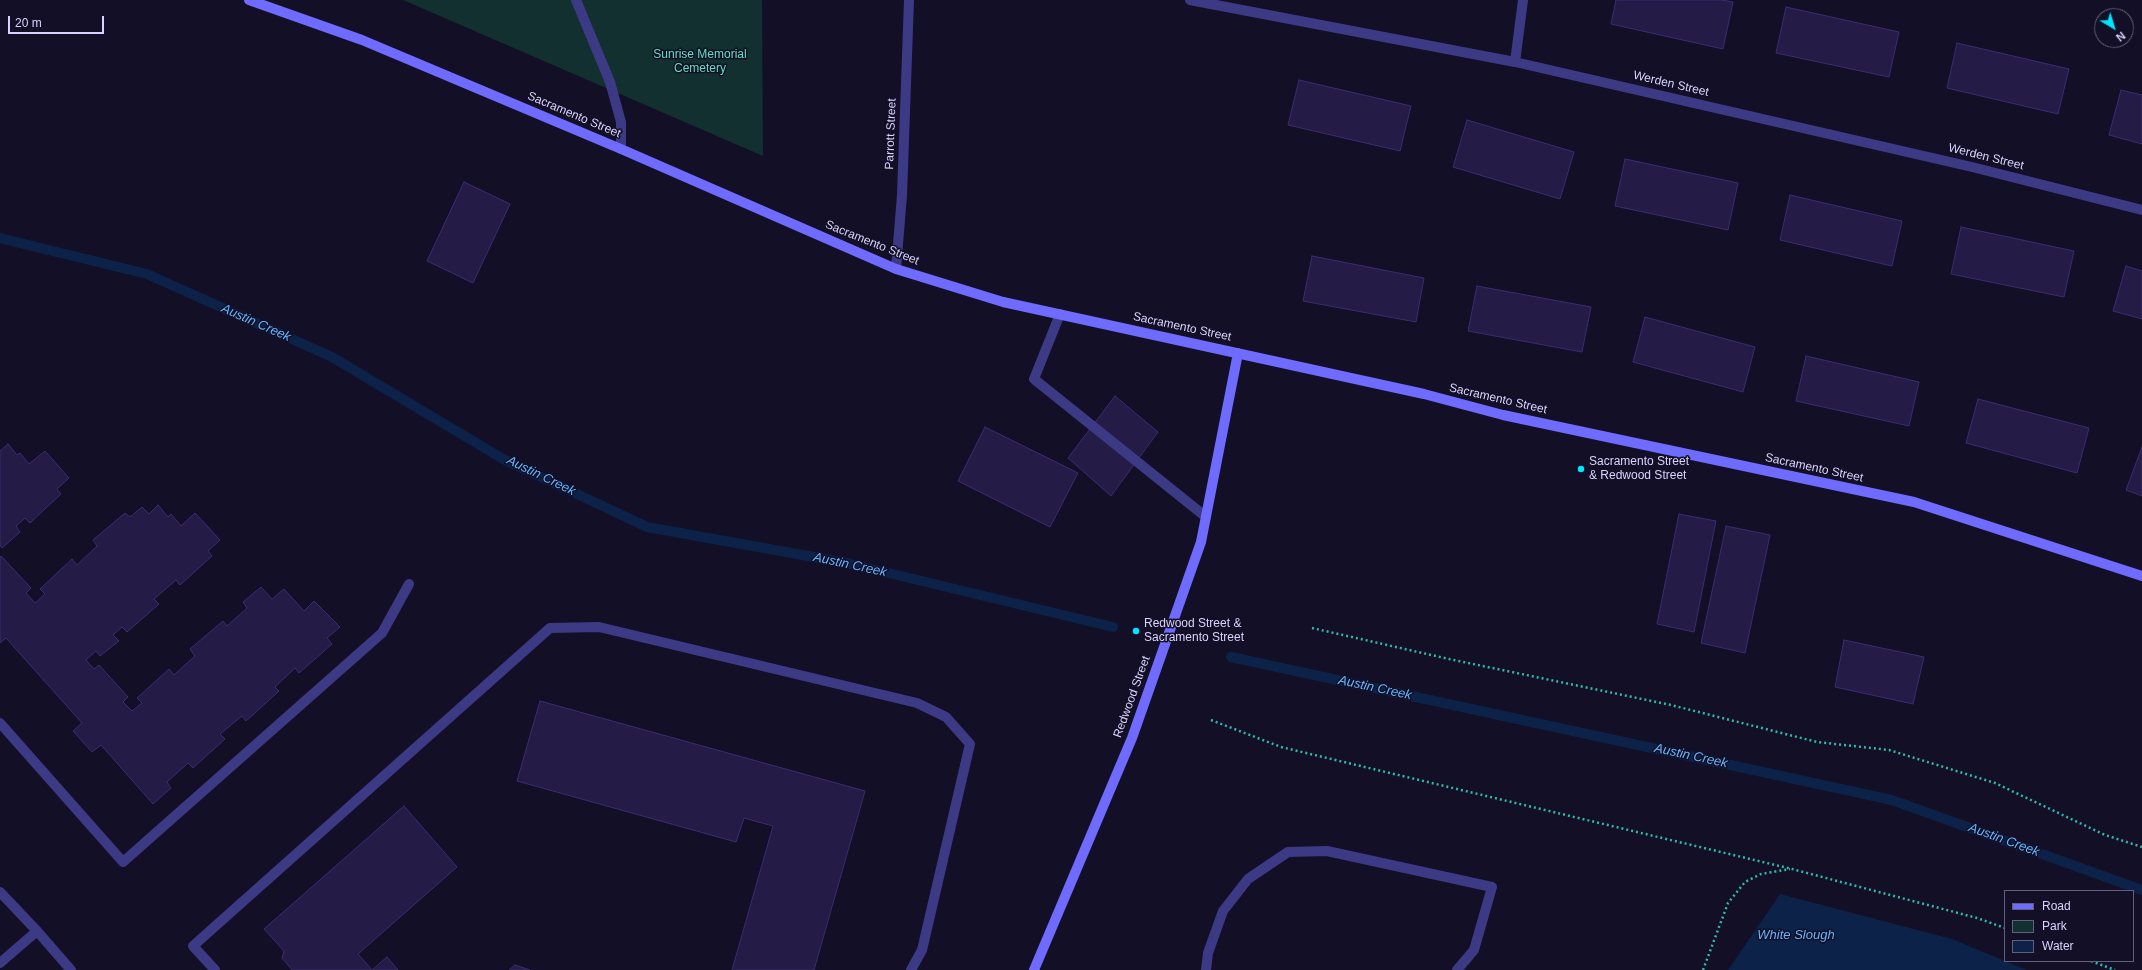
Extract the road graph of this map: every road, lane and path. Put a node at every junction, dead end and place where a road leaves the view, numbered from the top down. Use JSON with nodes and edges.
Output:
{"nodes":[{"id":1,"x":249,"y":0,"type":"edge"},
{"id":2,"x":576,"y":0,"type":"edge"},
{"id":3,"x":909,"y":0,"type":"edge"},
{"id":4,"x":1190,"y":0,"type":"edge"},
{"id":5,"x":1524,"y":0,"type":"edge"},
{"id":6,"x":1515,"y":62,"type":"junction"},
{"id":7,"x":621,"y":149,"type":"junction"},
{"id":8,"x":2142,"y":210,"type":"edge"},
{"id":9,"x":896,"y":269,"type":"junction"},
{"id":10,"x":1060,"y":314,"type":"junction"},
{"id":11,"x":1238,"y":353,"type":"junction"},
{"id":12,"x":1206,"y":517,"type":"junction"},
{"id":13,"x":2142,"y":576,"type":"edge"},
{"id":14,"x":409,"y":584,"type":"dead end"},
{"id":15,"x":1312,"y":628,"type":"dead end"},
{"id":16,"x":1211,"y":720,"type":"dead end"},
{"id":17,"x":0,"y":723,"type":"edge"},
{"id":18,"x":2142,"y":847,"type":"edge"},
{"id":19,"x":1792,"y":869,"type":"junction"},
{"id":20,"x":0,"y":892,"type":"edge"},
{"id":21,"x":2004,"y":928,"type":"edge"},
{"id":22,"x":37,"y":931,"type":"junction"},
{"id":23,"x":2095,"y":962,"type":"edge"},
{"id":24,"x":0,"y":963,"type":"edge"},
{"id":25,"x":71,"y":970,"type":"edge"},
{"id":26,"x":215,"y":970,"type":"edge"},
{"id":27,"x":911,"y":970,"type":"edge"},
{"id":28,"x":1034,"y":970,"type":"edge"},
{"id":29,"x":1206,"y":970,"type":"edge"},
{"id":30,"x":1457,"y":970,"type":"edge"},
{"id":31,"x":1703,"y":970,"type":"edge"},
{"id":32,"x":2115,"y":970,"type":"edge"}],
"edges":[{"from":1,"to":7,"type":"main road","name":"Sacramento Street"},
{"from":2,"to":7,"type":"street"},
{"from":3,"to":9,"type":"street","name":"Parrott Street"},
{"from":4,"to":6,"type":"street","name":"Werden Street"},
{"from":5,"to":6,"type":"street"},
{"from":6,"to":8,"type":"street","name":"Werden Street"},
{"from":7,"to":9,"type":"main road","name":"Sacramento Street"},
{"from":9,"to":10,"type":"main road","name":"Sacramento Street"},
{"from":10,"to":11,"type":"main road","name":"Sacramento Street"},
{"from":10,"to":12,"type":"street"},
{"from":11,"to":12,"type":"main road","name":"Redwood Street"},
{"from":11,"to":13,"type":"main road","name":"Sacramento Street"},
{"from":12,"to":28,"type":"main road","name":"Redwood Street"},
{"from":14,"to":17,"type":"street"},
{"from":15,"to":18,"type":"path"},
{"from":16,"to":19,"type":"path"},
{"from":19,"to":21,"type":"path"},
{"from":19,"to":31,"type":"path"},
{"from":20,"to":22,"type":"street"},
{"from":22,"to":24,"type":"street"},
{"from":22,"to":25,"type":"street"},
{"from":23,"to":32,"type":"path"},
{"from":26,"to":27,"type":"street"},
{"from":29,"to":30,"type":"street"}]}
